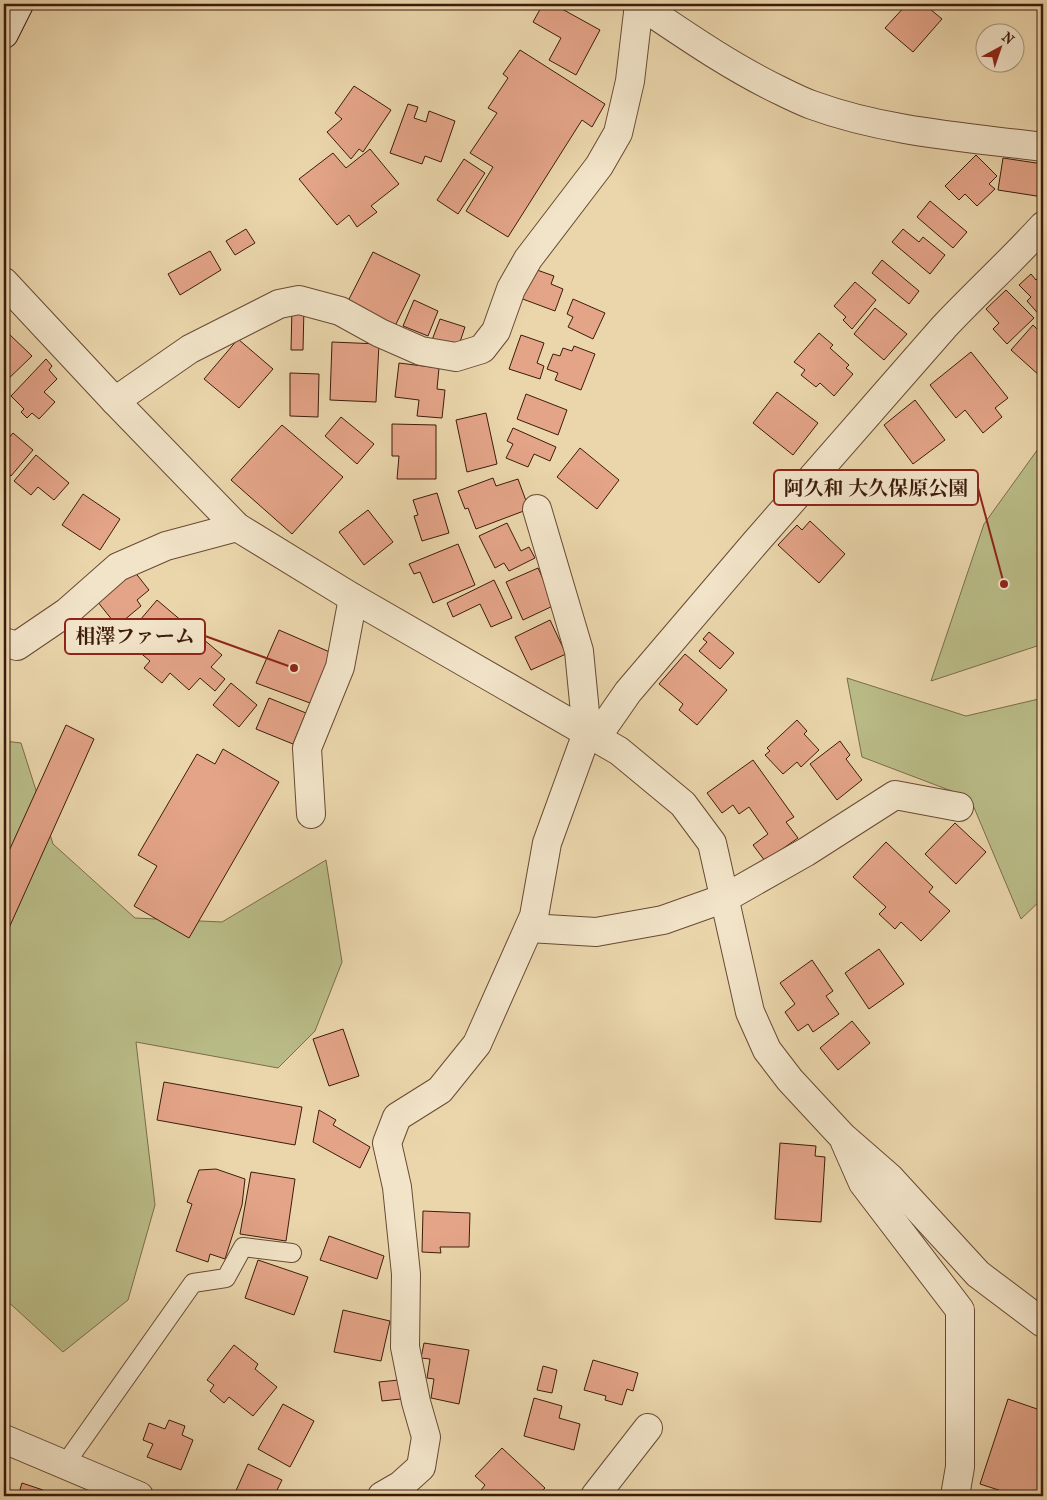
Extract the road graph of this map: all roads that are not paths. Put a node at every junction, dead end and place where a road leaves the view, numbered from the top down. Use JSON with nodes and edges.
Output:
{"nodes":[{"id":1,"x":19,"y":4,"type":"edge"},
{"id":2,"x":639,"y":4,"type":"edge"},
{"id":3,"x":4,"y":34,"type":"edge"},
{"id":4,"x":1043,"y":147,"type":"edge"},
{"id":5,"x":1043,"y":226,"type":"edge"},
{"id":6,"x":4,"y":282,"type":"edge"},
{"id":7,"x":115,"y":401,"type":"junction"},
{"id":8,"x":537,"y":509,"type":"dead end"},
{"id":9,"x":237,"y":527,"type":"junction"},
{"id":10,"x":352,"y":598,"type":"junction"},
{"id":11,"x":4,"y":642,"type":"edge"},
{"id":12,"x":592,"y":736,"type":"junction"},
{"id":13,"x":959,"y":807,"type":"dead end"},
{"id":14,"x":311,"y":814,"type":"dead end"},
{"id":15,"x":725,"y":898,"type":"junction"},
{"id":16,"x":528,"y":928,"type":"junction"},
{"id":17,"x":842,"y":1136,"type":"junction"},
{"id":18,"x":292,"y":1253,"type":"dead end"},
{"id":19,"x":1043,"y":1324,"type":"edge"},
{"id":20,"x":648,"y":1428,"type":"dead end"},
{"id":21,"x":4,"y":1438,"type":"edge"},
{"id":22,"x":65,"y":1464,"type":"junction"},
{"id":23,"x":139,"y":1496,"type":"edge"},
{"id":24,"x":382,"y":1496,"type":"edge"},
{"id":25,"x":595,"y":1496,"type":"edge"},
{"id":26,"x":954,"y":1496,"type":"edge"}],
"edges":[{"from":1,"to":3,"type":"street"},
{"from":2,"to":4,"type":"street"},
{"from":2,"to":7,"type":"street"},
{"from":5,"to":12,"type":"street"},
{"from":6,"to":7,"type":"street"},
{"from":7,"to":9,"type":"street"},
{"from":8,"to":12,"type":"street"},
{"from":9,"to":10,"type":"street"},
{"from":9,"to":11,"type":"street"},
{"from":10,"to":12,"type":"street"},
{"from":10,"to":14,"type":"street"},
{"from":12,"to":15,"type":"street"},
{"from":12,"to":16,"type":"street"},
{"from":13,"to":15,"type":"street"},
{"from":15,"to":16,"type":"street"},
{"from":15,"to":17,"type":"street"},
{"from":16,"to":24,"type":"street"},
{"from":17,"to":19,"type":"street"},
{"from":17,"to":26,"type":"street"},
{"from":18,"to":22,"type":"lane"},
{"from":20,"to":25,"type":"street"},
{"from":21,"to":22,"type":"street"},
{"from":22,"to":23,"type":"street"}]}
